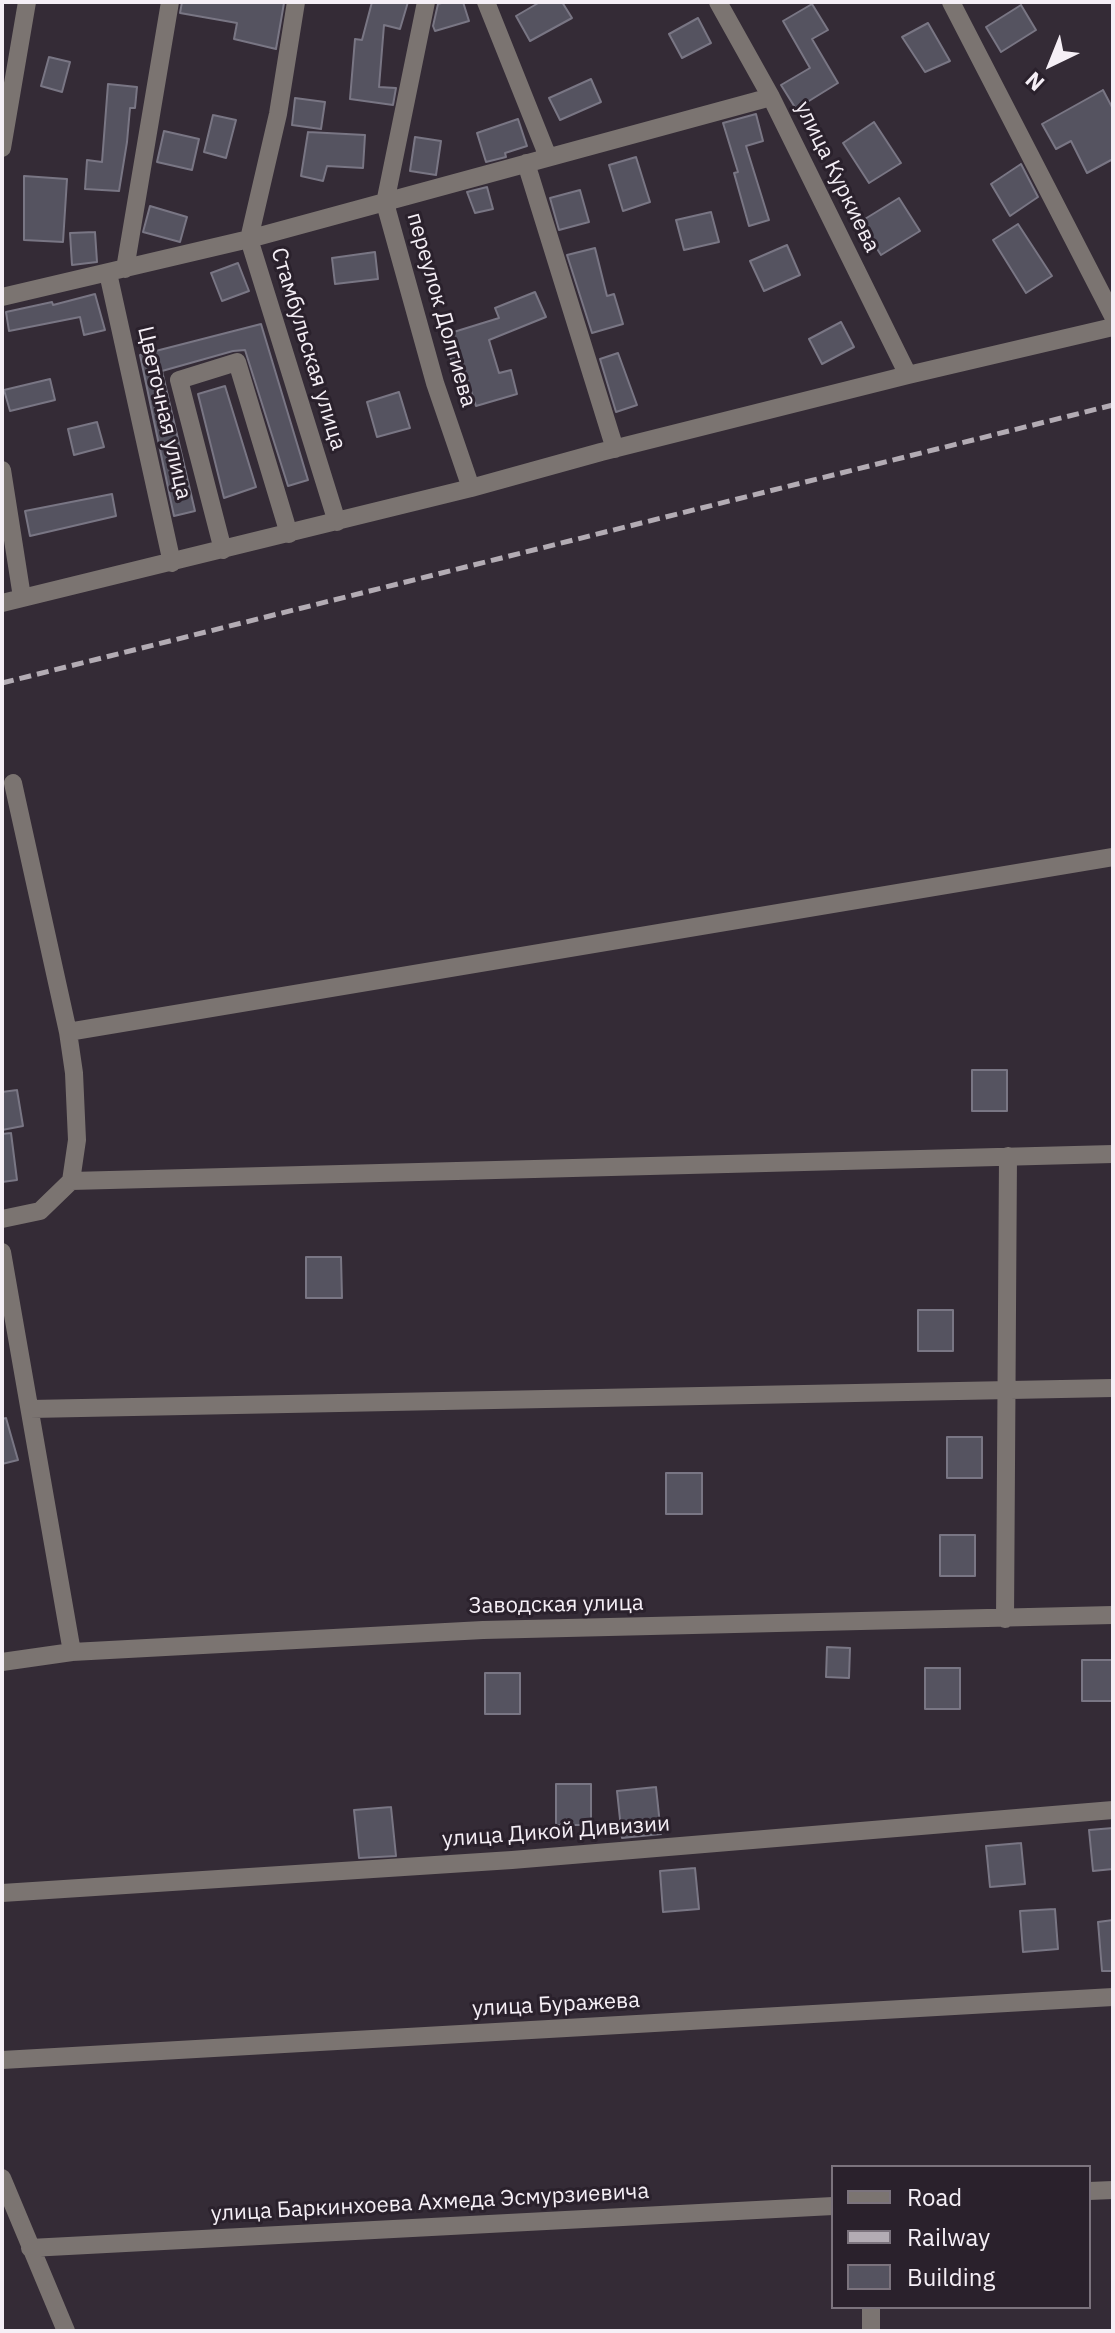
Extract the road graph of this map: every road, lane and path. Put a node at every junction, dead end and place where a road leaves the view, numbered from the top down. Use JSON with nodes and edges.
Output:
{"nodes":[{"id":1,"x":27,"y":2,"type":"edge"},
{"id":2,"x":170,"y":2,"type":"edge"},
{"id":3,"x":296,"y":2,"type":"edge"},
{"id":4,"x":426,"y":2,"type":"edge"},
{"id":5,"x":486,"y":2,"type":"edge"},
{"id":6,"x":718,"y":2,"type":"edge"},
{"id":7,"x":951,"y":2,"type":"edge"},
{"id":8,"x":771,"y":97,"type":"junction"},
{"id":9,"x":2,"y":148,"type":"edge"},
{"id":10,"x":548,"y":157,"type":"junction"},
{"id":11,"x":526,"y":163,"type":"junction"},
{"id":12,"x":385,"y":203,"type":"junction"},
{"id":13,"x":249,"y":239,"type":"junction"},
{"id":14,"x":116,"y":271,"type":"junction"},
{"id":15,"x":2,"y":297,"type":"edge"},
{"id":16,"x":1113,"y":316,"type":"edge"},
{"id":17,"x":1113,"y":327,"type":"edge"},
{"id":18,"x":908,"y":375,"type":"junction"},
{"id":19,"x":615,"y":449,"type":"junction"},
{"id":20,"x":2,"y":470,"type":"edge"},
{"id":21,"x":471,"y":488,"type":"junction"},
{"id":22,"x":337,"y":522,"type":"junction"},
{"id":23,"x":289,"y":534,"type":"junction"},
{"id":24,"x":223,"y":550,"type":"junction"},
{"id":25,"x":172,"y":563,"type":"junction"},
{"id":26,"x":22,"y":597,"type":"junction"},
{"id":27,"x":2,"y":603,"type":"edge"},
{"id":28,"x":13,"y":783,"type":"dead end"},
{"id":29,"x":1113,"y":857,"type":"edge"},
{"id":30,"x":68,"y":1032,"type":"junction"},
{"id":31,"x":1113,"y":1154,"type":"edge"},
{"id":32,"x":1008,"y":1156,"type":"junction"},
{"id":33,"x":71,"y":1181,"type":"junction"},
{"id":34,"x":2,"y":1219,"type":"edge"},
{"id":35,"x":2,"y":1252,"type":"edge"},
{"id":36,"x":1113,"y":1388,"type":"edge"},
{"id":37,"x":1006,"y":1390,"type":"junction"},
{"id":38,"x":30,"y":1409,"type":"junction"},
{"id":39,"x":1113,"y":1615,"type":"edge"},
{"id":40,"x":1005,"y":1619,"type":"junction"},
{"id":41,"x":72,"y":1652,"type":"junction"},
{"id":42,"x":2,"y":1662,"type":"edge"},
{"id":43,"x":1113,"y":1810,"type":"edge"},
{"id":44,"x":2,"y":1893,"type":"edge"},
{"id":45,"x":1113,"y":1997,"type":"edge"},
{"id":46,"x":2,"y":2060,"type":"edge"},
{"id":47,"x":2,"y":2178,"type":"edge"},
{"id":48,"x":1113,"y":2190,"type":"edge"},
{"id":49,"x":1091,"y":2191,"type":"edge"},
{"id":50,"x":831,"y":2206,"type":"edge"},
{"id":51,"x":30,"y":2248,"type":"junction"},
{"id":52,"x":871,"y":2309,"type":"edge"},
{"id":53,"x":66,"y":2331,"type":"edge"},
{"id":54,"x":871,"y":2331,"type":"edge"}],
"edges":[{"from":1,"to":9,"type":"street"},
{"from":2,"to":14,"type":"street","name":"Цветочная улица"},
{"from":3,"to":13,"type":"street","name":"Стамбульская улица"},
{"from":4,"to":12,"type":"street","name":"переулок Долгиева"},
{"from":5,"to":10,"type":"street"},
{"from":6,"to":8,"type":"street","name":"улица Куркиева"},
{"from":7,"to":16,"type":"street"},
{"from":8,"to":10,"type":"street"},
{"from":8,"to":18,"type":"street","name":"улица Куркиева"},
{"from":10,"to":11,"type":"street"},
{"from":11,"to":12,"type":"street"},
{"from":11,"to":19,"type":"street"},
{"from":12,"to":13,"type":"street"},
{"from":12,"to":21,"type":"street","name":"переулок Долгиева"},
{"from":13,"to":14,"type":"street"},
{"from":13,"to":22,"type":"street","name":"Стамбульская улица"},
{"from":14,"to":15,"type":"street"},
{"from":14,"to":25,"type":"street","name":"Цветочная улица"},
{"from":17,"to":18,"type":"street"},
{"from":18,"to":19,"type":"street"},
{"from":19,"to":21,"type":"street"},
{"from":20,"to":26,"type":"street"},
{"from":21,"to":22,"type":"street"},
{"from":22,"to":23,"type":"street"},
{"from":23,"to":24,"type":"street"},
{"from":23,"to":24,"type":"street"},
{"from":24,"to":25,"type":"street"},
{"from":25,"to":26,"type":"street"},
{"from":26,"to":27,"type":"street"},
{"from":28,"to":30,"type":"street"},
{"from":29,"to":30,"type":"street"},
{"from":30,"to":33,"type":"street"},
{"from":31,"to":32,"type":"street"},
{"from":32,"to":33,"type":"street"},
{"from":32,"to":37,"type":"street"},
{"from":33,"to":34,"type":"street"},
{"from":35,"to":38,"type":"street"},
{"from":36,"to":37,"type":"street"},
{"from":37,"to":38,"type":"street"},
{"from":37,"to":40,"type":"street"},
{"from":38,"to":41,"type":"street"},
{"from":39,"to":40,"type":"street","name":"Заводская улица"},
{"from":40,"to":41,"type":"street","name":"Заводская улица"},
{"from":41,"to":42,"type":"street","name":"Заводская улица"},
{"from":43,"to":44,"type":"street","name":"улица Дикой Дивизии"},
{"from":45,"to":46,"type":"street","name":"улица Буражева"},
{"from":47,"to":51,"type":"street"},
{"from":48,"to":49,"type":"street"},
{"from":50,"to":51,"type":"street","name":"улица Баркинхоева Ахмеда Эсмурзиевича"},
{"from":51,"to":53,"type":"street"},
{"from":52,"to":54,"type":"street"}]}
